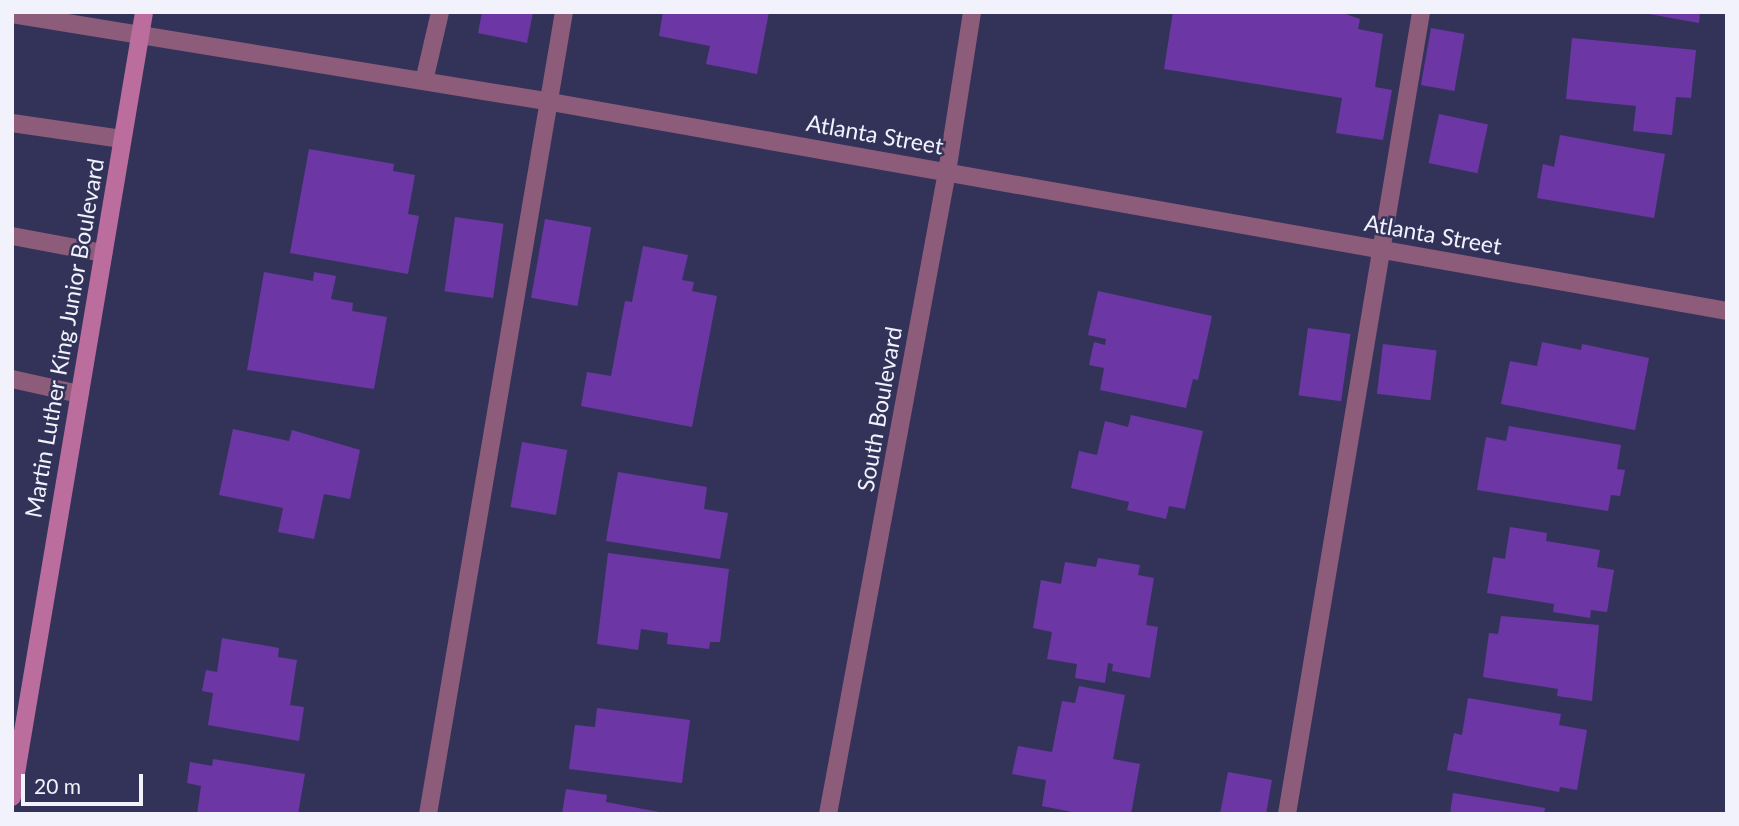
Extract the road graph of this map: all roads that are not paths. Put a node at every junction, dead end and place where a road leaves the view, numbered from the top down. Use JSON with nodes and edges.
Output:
{"nodes":[{"id":1,"x":144,"y":12,"type":"edge"},
{"id":2,"x":440,"y":12,"type":"edge"},
{"id":3,"x":564,"y":12,"type":"edge"},
{"id":4,"x":972,"y":12,"type":"edge"},
{"id":5,"x":1421,"y":12,"type":"edge"},
{"id":6,"x":12,"y":14,"type":"edge"},
{"id":7,"x":140,"y":34,"type":"junction"},
{"id":8,"x":424,"y":81,"type":"junction"},
{"id":9,"x":551,"y":102,"type":"junction"},
{"id":10,"x":12,"y":123,"type":"edge"},
{"id":11,"x":122,"y":139,"type":"junction"},
{"id":12,"x":947,"y":172,"type":"junction"},
{"id":13,"x":12,"y":236,"type":"edge"},
{"id":14,"x":1380,"y":249,"type":"junction"},
{"id":15,"x":103,"y":253,"type":"junction"},
{"id":16,"x":1727,"y":311,"type":"edge"},
{"id":17,"x":12,"y":379,"type":"edge"},
{"id":18,"x":79,"y":394,"type":"junction"},
{"id":19,"x":12,"y":797,"type":"edge"},
{"id":20,"x":428,"y":814,"type":"edge"},
{"id":21,"x":828,"y":814,"type":"edge"},
{"id":22,"x":1287,"y":814,"type":"edge"}],
"edges":[{"from":1,"to":7,"type":"main road","name":"Martin Luther King Junior Boulevard"},
{"from":2,"to":8,"type":"street"},
{"from":3,"to":9,"type":"street"},
{"from":4,"to":12,"type":"street","name":"South Boulevard"},
{"from":5,"to":14,"type":"street"},
{"from":6,"to":7,"type":"street","name":"Atlanta Street"},
{"from":7,"to":8,"type":"street","name":"Atlanta Street"},
{"from":7,"to":11,"type":"main road","name":"Martin Luther King Junior Boulevard"},
{"from":8,"to":9,"type":"street","name":"Atlanta Street"},
{"from":9,"to":12,"type":"street","name":"Atlanta Street"},
{"from":9,"to":20,"type":"street"},
{"from":10,"to":11,"type":"street"},
{"from":11,"to":15,"type":"main road","name":"Martin Luther King Junior Boulevard"},
{"from":12,"to":14,"type":"street","name":"Atlanta Street"},
{"from":12,"to":21,"type":"street","name":"South Boulevard"},
{"from":13,"to":15,"type":"street"},
{"from":14,"to":16,"type":"street","name":"Atlanta Street"},
{"from":14,"to":22,"type":"street"},
{"from":15,"to":18,"type":"main road","name":"Martin Luther King Junior Boulevard"},
{"from":17,"to":18,"type":"street"},
{"from":18,"to":19,"type":"main road","name":"Martin Luther King Junior Boulevard"}]}
